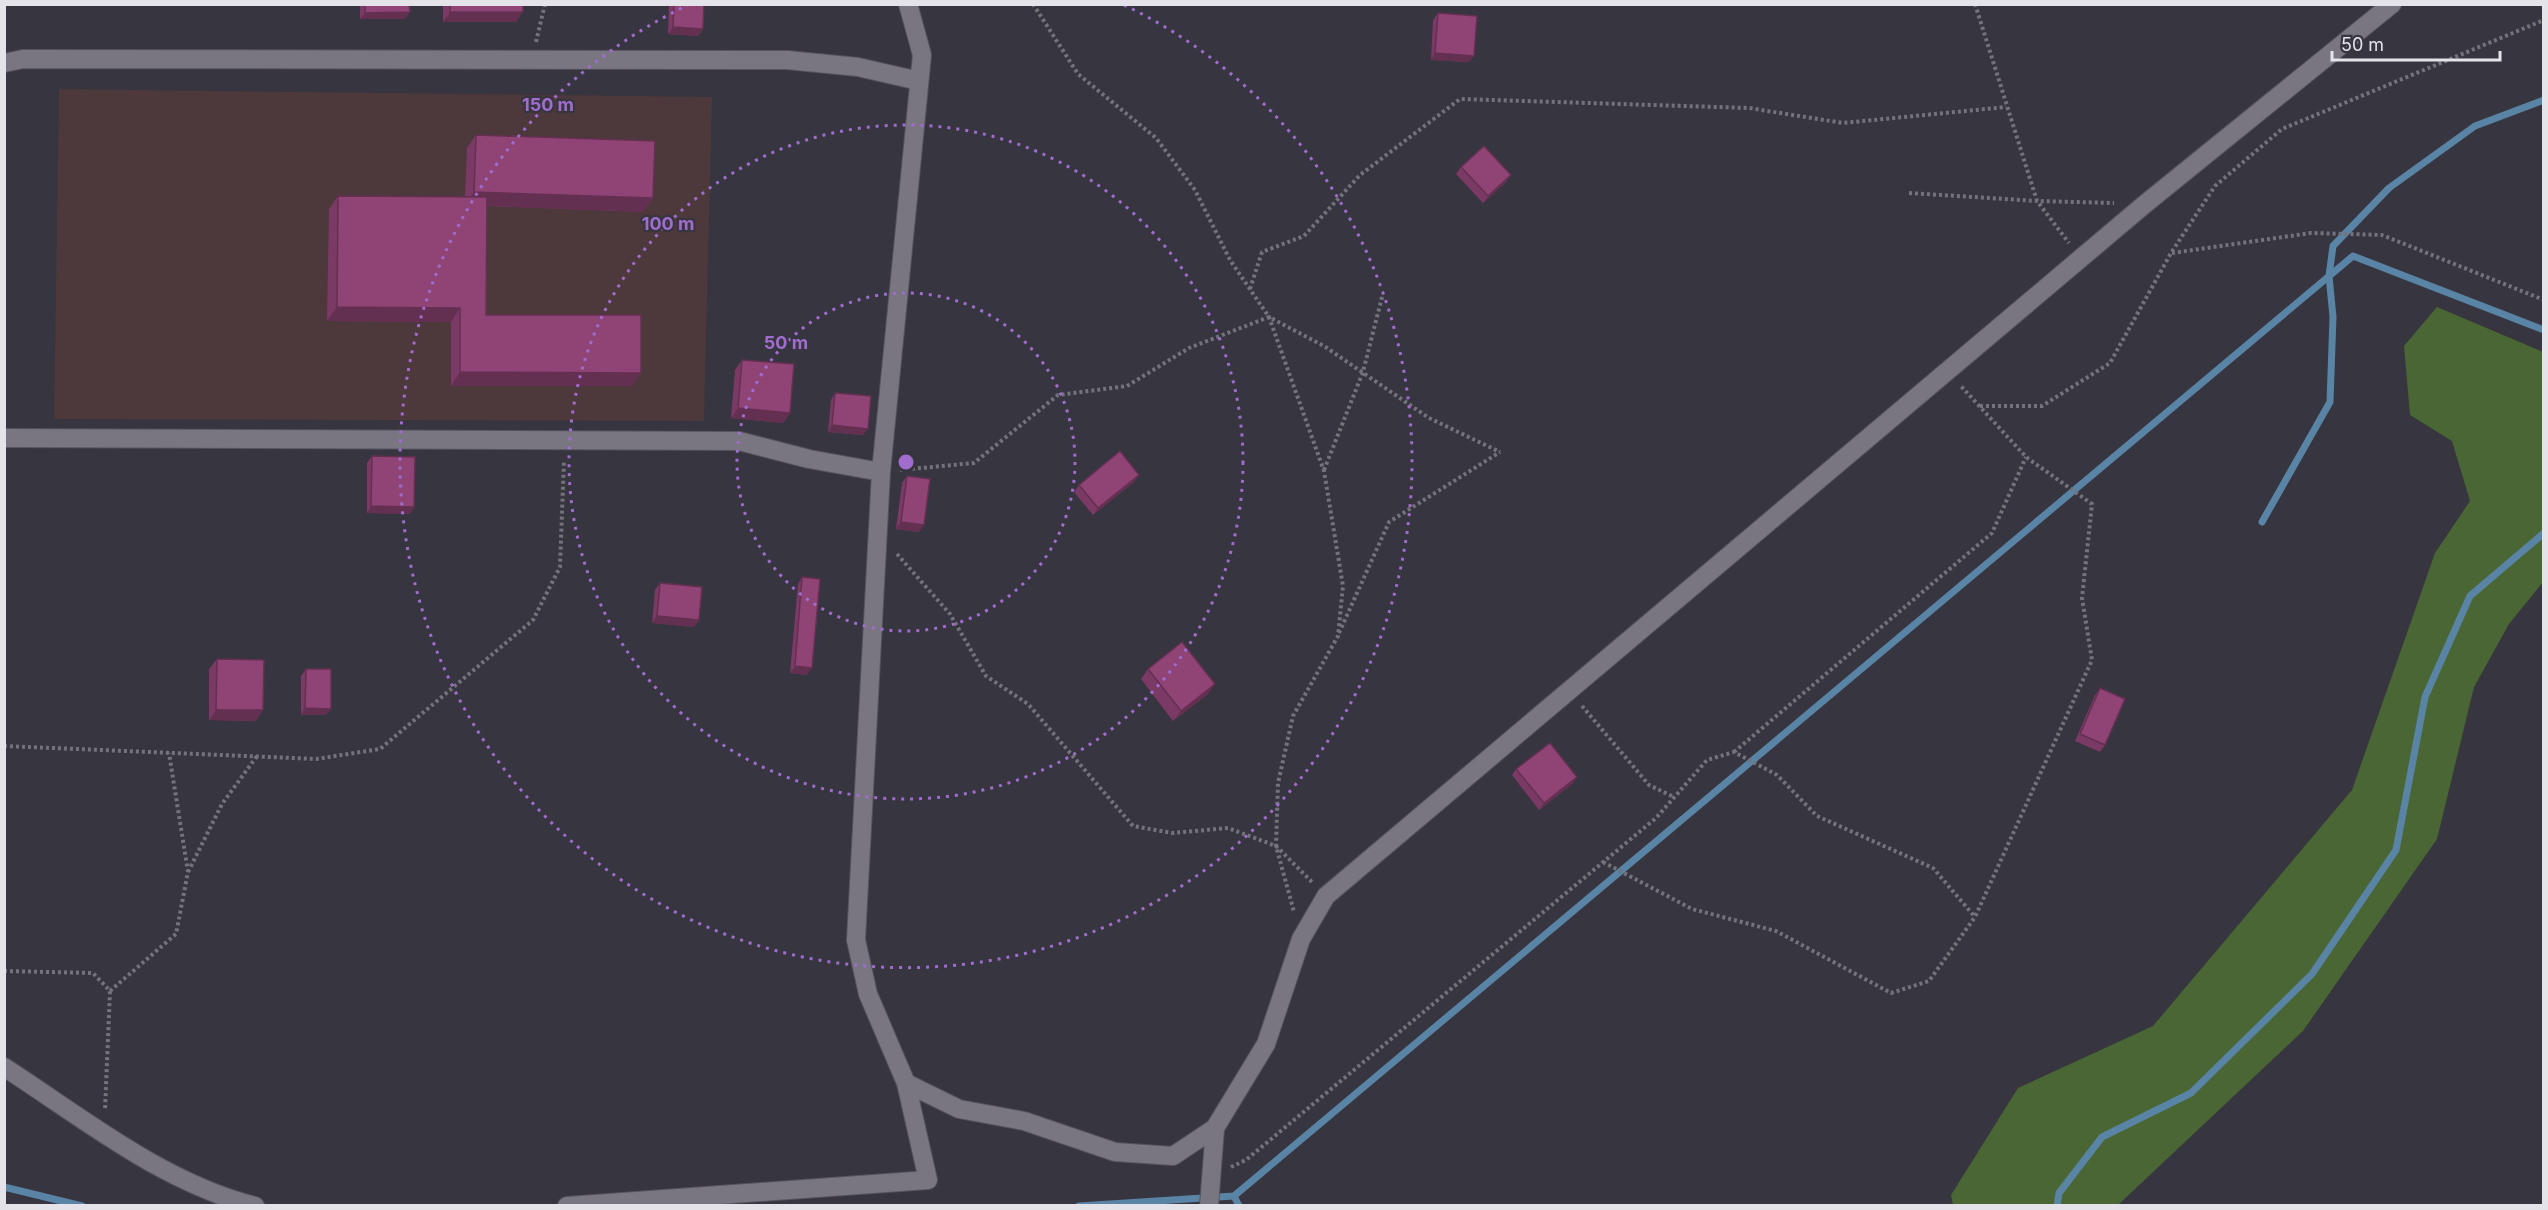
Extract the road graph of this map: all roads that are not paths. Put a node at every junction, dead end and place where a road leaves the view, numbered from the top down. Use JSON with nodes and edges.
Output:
{"nodes":[{"id":1,"x":908,"y":4,"type":"edge"},
{"id":2,"x":2392,"y":4,"type":"edge"},
{"id":3,"x":4,"y":63,"type":"edge"},
{"id":4,"x":919,"y":81,"type":"junction"},
{"id":5,"x":4,"y":438,"type":"edge"},
{"id":6,"x":881,"y":472,"type":"junction"},
{"id":7,"x":4,"y":1066,"type":"edge"},
{"id":8,"x":906,"y":1083,"type":"junction"},
{"id":9,"x":1215,"y":1128,"type":"junction"},
{"id":10,"x":255,"y":1206,"type":"edge"},
{"id":11,"x":567,"y":1206,"type":"edge"},
{"id":12,"x":1209,"y":1206,"type":"edge"}],
"edges":[{"from":1,"to":4,"type":"street"},
{"from":2,"to":9,"type":"street"},
{"from":3,"to":4,"type":"street"},
{"from":4,"to":6,"type":"street"},
{"from":5,"to":6,"type":"street"},
{"from":6,"to":8,"type":"street"},
{"from":7,"to":10,"type":"street"},
{"from":8,"to":9,"type":"street"},
{"from":8,"to":11,"type":"street"},
{"from":9,"to":12,"type":"street"}]}
